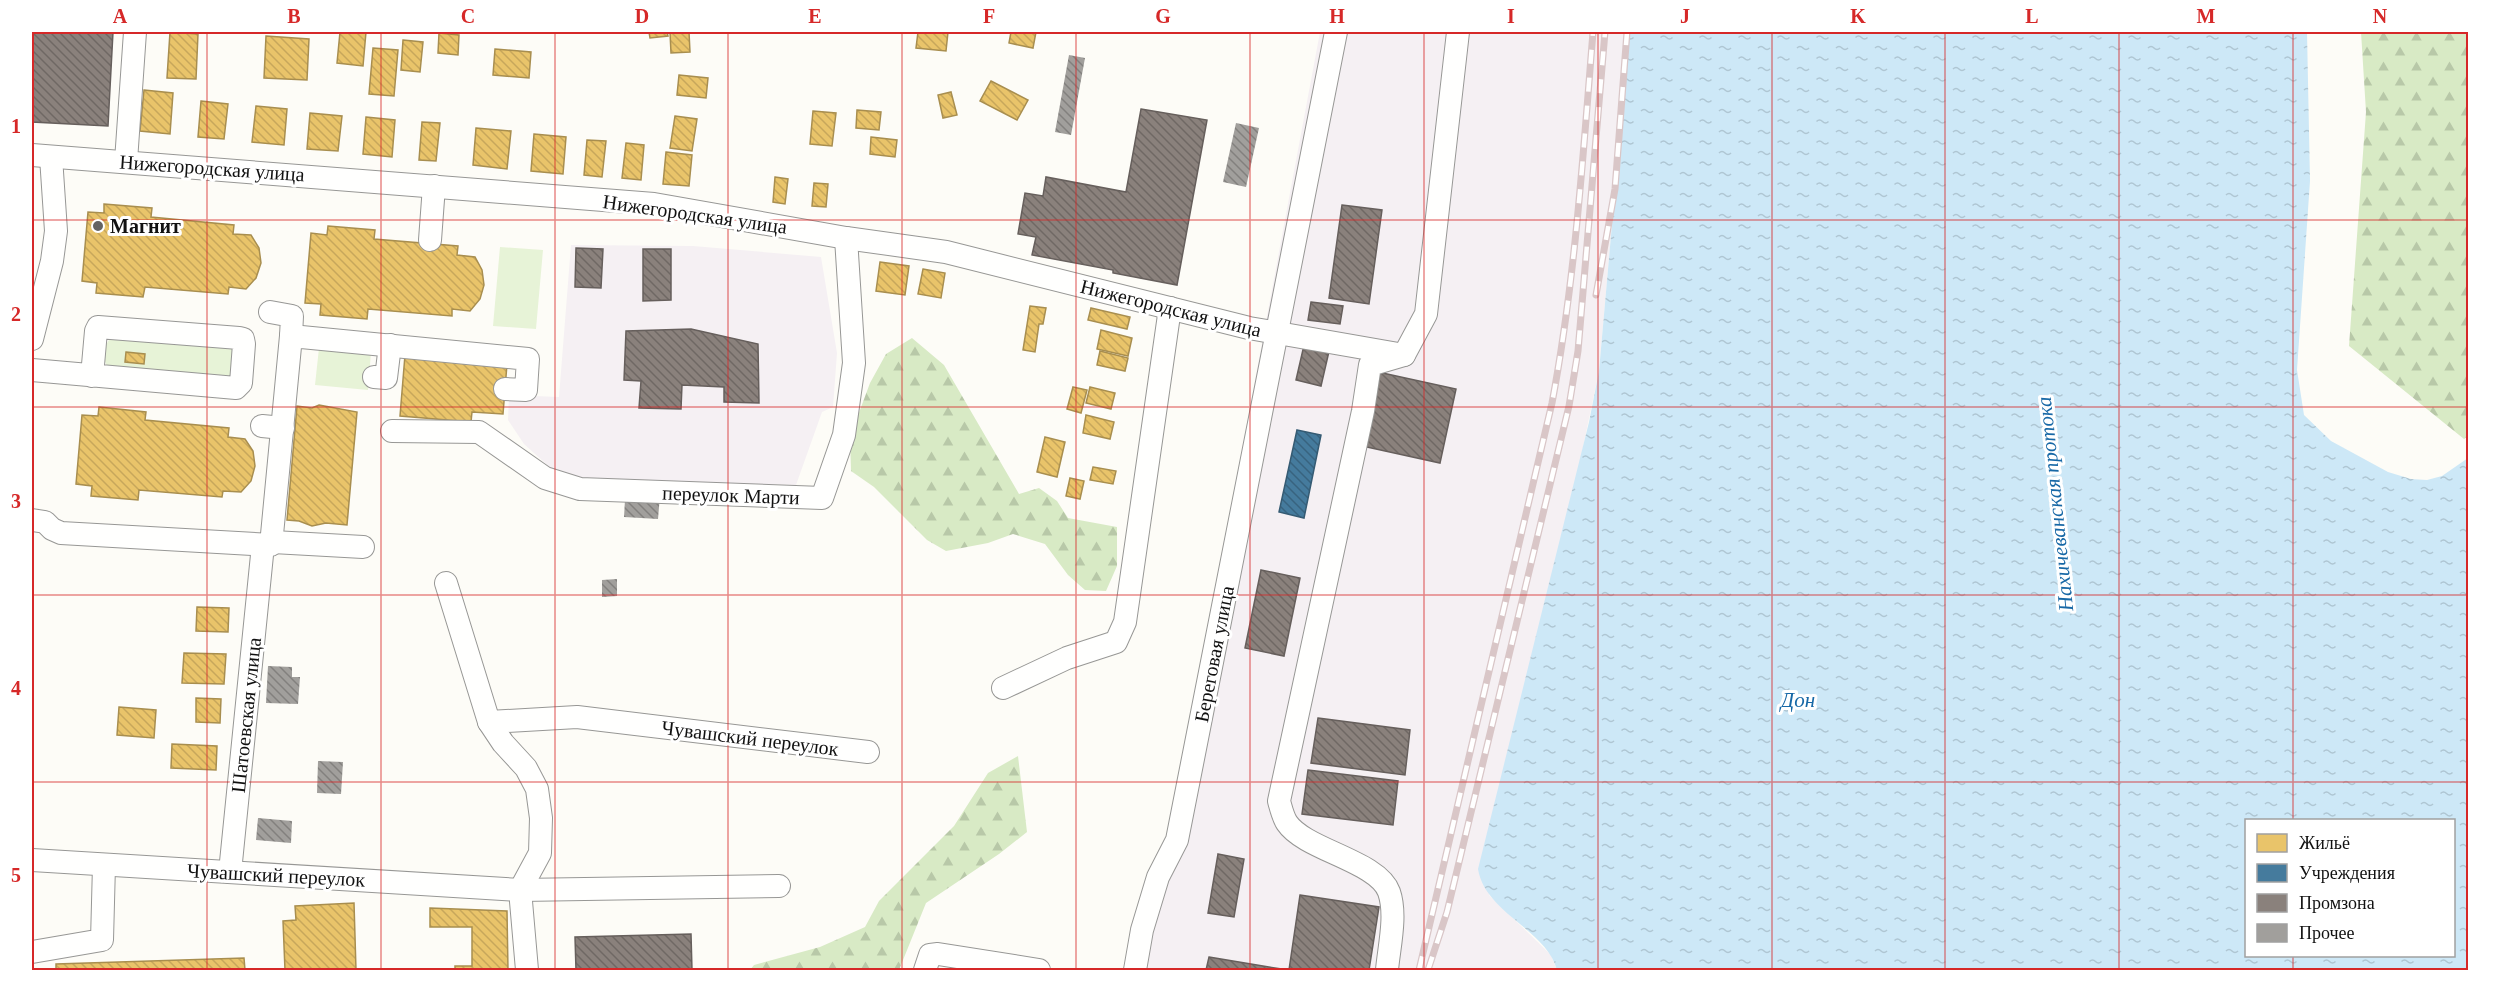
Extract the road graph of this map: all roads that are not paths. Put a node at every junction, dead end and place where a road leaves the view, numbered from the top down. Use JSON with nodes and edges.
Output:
{"nodes":[{"id":1,"x":135,"y":32,"type":"edge"},
{"id":2,"x":1336,"y":32,"type":"edge"},
{"id":3,"x":1458,"y":32,"type":"edge"},
{"id":4,"x":41,"y":156,"type":"edge"},
{"id":5,"x":126,"y":161,"type":"junction"},
{"id":6,"x":434,"y":186,"type":"junction"},
{"id":7,"x":846,"y":238,"type":"junction"},
{"id":8,"x":430,"y":240,"type":"dead end"},
{"id":9,"x":1170,"y":308,"type":"junction"},
{"id":10,"x":270,"y":312,"type":"dead end"},
{"id":11,"x":1277,"y":333,"type":"junction"},
{"id":12,"x":291,"y":336,"type":"junction"},
{"id":13,"x":32,"y":339,"type":"edge"},
{"id":14,"x":390,"y":345,"type":"junction"},
{"id":15,"x":1404,"y":356,"type":"junction"},
{"id":16,"x":32,"y":370,"type":"edge"},
{"id":17,"x":92,"y":376,"type":"junction"},
{"id":18,"x":374,"y":378,"type":"dead end"},
{"id":19,"x":505,"y":389,"type":"dead end"},
{"id":20,"x":392,"y":431,"type":"dead end"},
{"id":21,"x":32,"y":520,"type":"edge"},
{"id":22,"x":363,"y":547,"type":"dead end"},
{"id":23,"x":266,"y":548,"type":"junction"},
{"id":24,"x":446,"y":583,"type":"dead end"},
{"id":25,"x":1003,"y":688,"type":"dead end"},
{"id":26,"x":489,"y":722,"type":"junction"},
{"id":27,"x":868,"y":752,"type":"dead end"},
{"id":28,"x":32,"y":860,"type":"edge"},
{"id":29,"x":104,"y":865,"type":"junction"},
{"id":30,"x":230,"y":872,"type":"junction"},
{"id":31,"x":779,"y":886,"type":"dead end"},
{"id":32,"x":520,"y":890,"type":"junction"},
{"id":33,"x":32,"y":952,"type":"edge"},
{"id":34,"x":527,"y":970,"type":"edge"},
{"id":35,"x":926,"y":970,"type":"edge"},
{"id":36,"x":1039,"y":970,"type":"edge"},
{"id":37,"x":1135,"y":970,"type":"edge"},
{"id":38,"x":1387,"y":970,"type":"edge"}],
"edges":[{"from":1,"to":5,"type":"street"},
{"from":2,"to":11,"type":"street","name":"Береговая улица"},
{"from":3,"to":15,"type":"street"},
{"from":4,"to":5,"type":"street","name":"Нижегородская улица"},
{"from":4,"to":13,"type":"street"},
{"from":5,"to":6,"type":"street","name":"Нижегородская улица"},
{"from":6,"to":7,"type":"street","name":"Нижегородская улица"},
{"from":6,"to":8,"type":"street"},
{"from":7,"to":9,"type":"street","name":"Нижегородская улица"},
{"from":7,"to":20,"type":"street","name":"переулок Марти"},
{"from":9,"to":11,"type":"street","name":"Нижегородская улица"},
{"from":9,"to":25,"type":"street"},
{"from":10,"to":12,"type":"street"},
{"from":11,"to":15,"type":"street","name":"Нижегородская улица"},
{"from":11,"to":37,"type":"street","name":"Береговая улица"},
{"from":12,"to":14,"type":"street"},
{"from":12,"to":23,"type":"street","name":"Шатоевская улица"},
{"from":14,"to":18,"type":"street"},
{"from":14,"to":19,"type":"street"},
{"from":15,"to":38,"type":"street"},
{"from":16,"to":17,"type":"street"},
{"from":17,"to":17,"type":"street"},
{"from":21,"to":23,"type":"street"},
{"from":22,"to":23,"type":"street"},
{"from":23,"to":30,"type":"street","name":"Шатоевская улица"},
{"from":24,"to":26,"type":"street"},
{"from":26,"to":27,"type":"street","name":"Чувашский переулок"},
{"from":26,"to":32,"type":"street"},
{"from":28,"to":29,"type":"street","name":"Чувашский переулок"},
{"from":29,"to":30,"type":"street","name":"Чувашский переулок"},
{"from":29,"to":33,"type":"street"},
{"from":30,"to":32,"type":"street","name":"Чувашский переулок"},
{"from":31,"to":32,"type":"street","name":"Чувашский переулок"},
{"from":32,"to":34,"type":"street"},
{"from":35,"to":36,"type":"street"}]}
